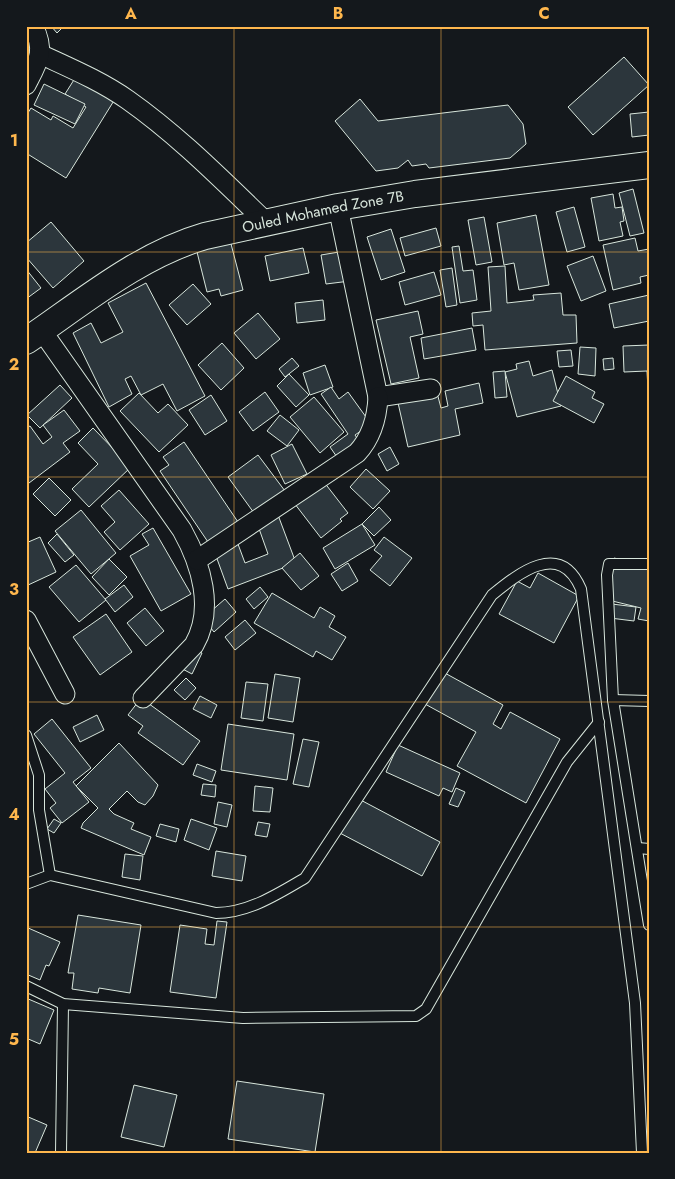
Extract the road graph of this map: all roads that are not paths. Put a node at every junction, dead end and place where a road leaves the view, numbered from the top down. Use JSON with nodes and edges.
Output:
{"nodes":[{"id":1,"x":33,"y":26,"type":"edge"},
{"id":2,"x":40,"y":54,"type":"junction"},
{"id":3,"x":26,"y":85,"type":"edge"},
{"id":4,"x":649,"y":165,"type":"edge"},
{"id":5,"x":338,"y":207,"type":"junction"},
{"id":6,"x":266,"y":222,"type":"junction"},
{"id":7,"x":34,"y":336,"type":"edge"},
{"id":8,"x":431,"y":389,"type":"dead end"},
{"id":9,"x":378,"y":397,"type":"junction"},
{"id":10,"x":197,"y":560,"type":"junction"},
{"id":11,"x":649,"y":564,"type":"edge"},
{"id":12,"x":26,"y":620,"type":"edge"},
{"id":13,"x":65,"y":694,"type":"dead end"},
{"id":14,"x":143,"y":698,"type":"dead end"},
{"id":15,"x":613,"y":700,"type":"junction"},
{"id":16,"x":649,"y":701,"type":"edge"},
{"id":17,"x":599,"y":722,"type":"junction"},
{"id":18,"x":26,"y":735,"type":"edge"},
{"id":19,"x":638,"y":848,"type":"junction"},
{"id":20,"x":649,"y":849,"type":"edge"},
{"id":21,"x":50,"y":875,"type":"junction"},
{"id":22,"x":26,"y":884,"type":"edge"},
{"id":23,"x":649,"y":925,"type":"edge"},
{"id":24,"x":26,"y":986,"type":"edge"},
{"id":25,"x":63,"y":1004,"type":"junction"},
{"id":26,"x":61,"y":1153,"type":"edge"},
{"id":27,"x":642,"y":1153,"type":"edge"}],
"edges":[{"from":1,"to":2,"type":"street"},
{"from":2,"to":3,"type":"street"},
{"from":2,"to":6,"type":"street"},
{"from":4,"to":5,"type":"main road","name":"Ouled Mohamed Zone 7B"},
{"from":5,"to":6,"type":"main road","name":"Ouled Mohamed Zone 7B"},
{"from":5,"to":9,"type":"street"},
{"from":6,"to":7,"type":"main road","name":"Ouled Mohamed Zone 7B"},
{"from":7,"to":10,"type":"street"},
{"from":8,"to":9,"type":"street"},
{"from":9,"to":10,"type":"street"},
{"from":10,"to":14,"type":"street"},
{"from":11,"to":15,"type":"lane"},
{"from":12,"to":13,"type":"street"},
{"from":15,"to":16,"type":"lane"},
{"from":15,"to":19,"type":"lane"},
{"from":17,"to":21,"type":"lane"},
{"from":17,"to":25,"type":"lane"},
{"from":17,"to":27,"type":"lane"},
{"from":18,"to":21,"type":"lane"},
{"from":19,"to":20,"type":"lane"},
{"from":19,"to":23,"type":"lane"},
{"from":21,"to":22,"type":"lane"},
{"from":24,"to":25,"type":"lane"},
{"from":25,"to":26,"type":"lane"}]}
